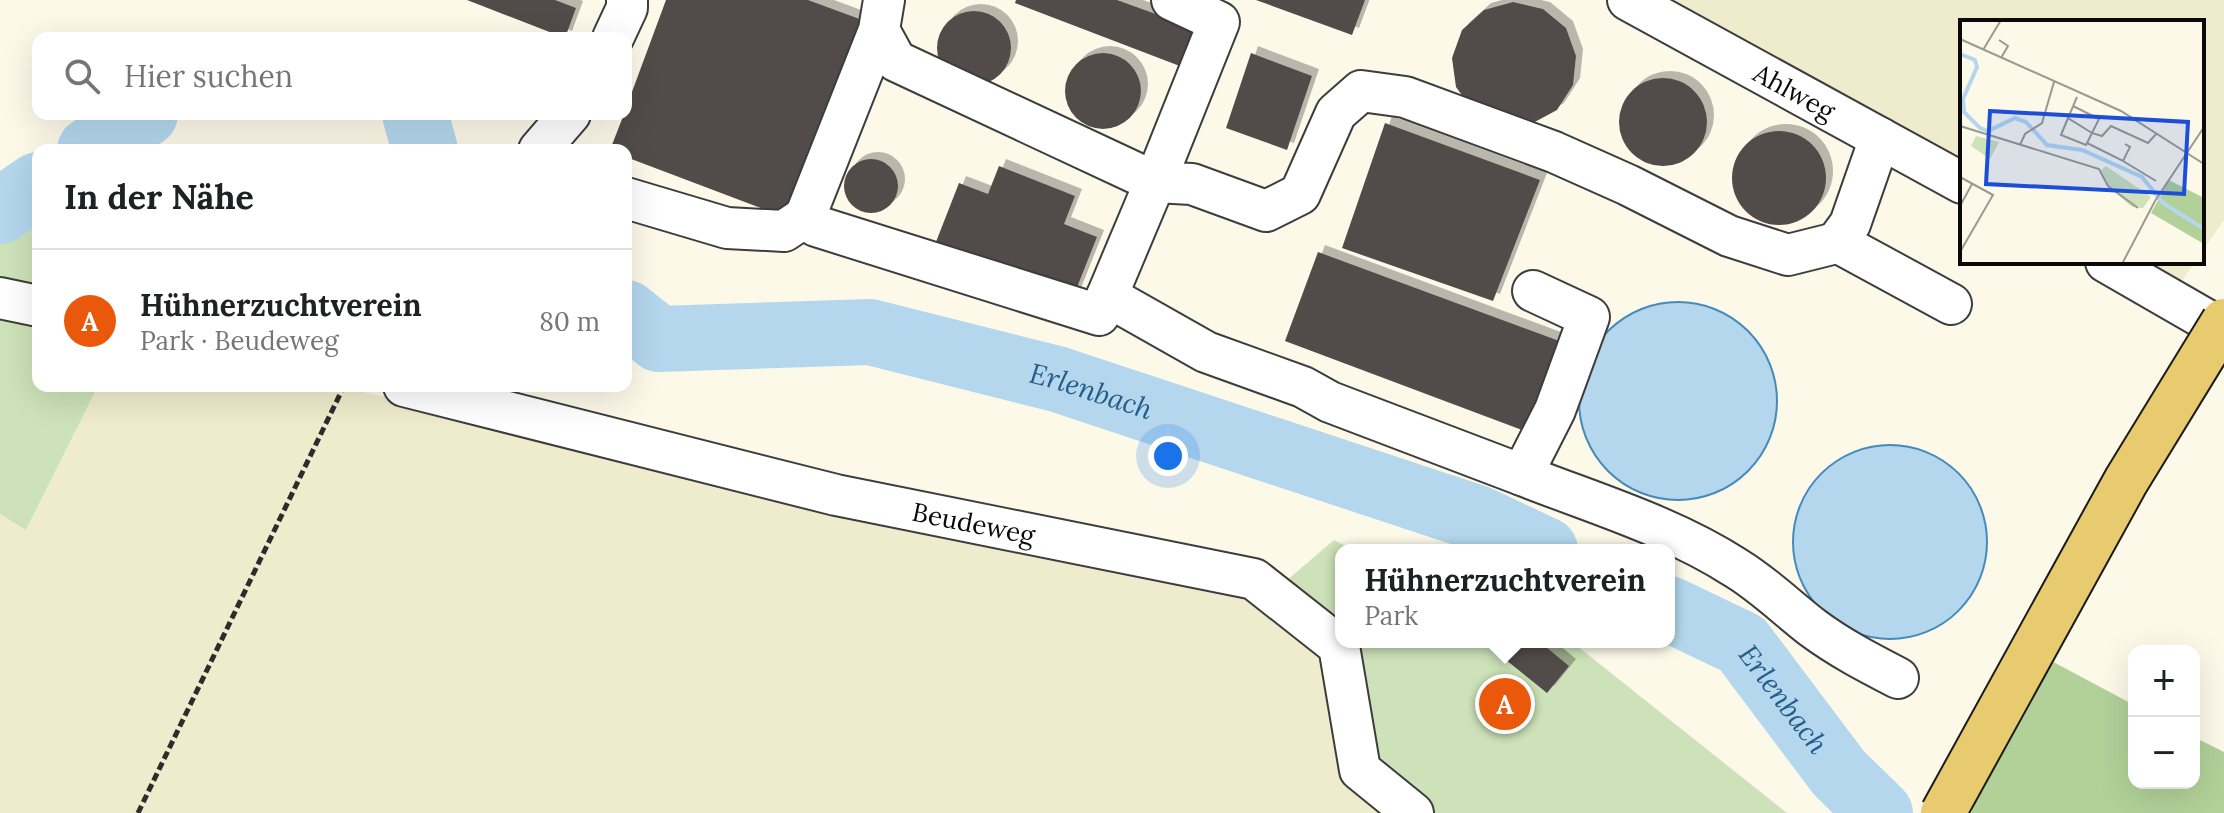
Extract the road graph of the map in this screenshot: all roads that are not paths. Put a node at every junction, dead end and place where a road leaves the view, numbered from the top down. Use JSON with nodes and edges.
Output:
{"nodes":[{"id":1,"x":627,"y":0,"type":"edge"},
{"id":2,"x":1172,"y":0,"type":"edge"},
{"id":3,"x":1628,"y":0,"type":"edge"},
{"id":4,"x":882,"y":15,"type":"edge"},
{"id":5,"x":616,"y":32,"type":"edge"},
{"id":6,"x":1880,"y":138,"type":"junction"},
{"id":7,"x":1155,"y":182,"type":"junction"},
{"id":8,"x":1960,"y":182,"type":"edge"},
{"id":9,"x":632,"y":200,"type":"edge"},
{"id":10,"x":805,"y":217,"type":"junction"},
{"id":11,"x":1837,"y":242,"type":"junction"},
{"id":12,"x":2110,"y":264,"type":"edge"},
{"id":13,"x":1533,"y":291,"type":"dead end"},
{"id":14,"x":1107,"y":296,"type":"junction"},
{"id":15,"x":0,"y":298,"type":"edge"},
{"id":16,"x":1951,"y":304,"type":"dead end"},
{"id":17,"x":32,"y":305,"type":"edge"},
{"id":18,"x":2207,"y":315,"type":"edge"},
{"id":19,"x":2224,"y":330,"type":"edge"},
{"id":20,"x":428,"y":392,"type":"edge"},
{"id":21,"x":1522,"y":475,"type":"junction"},
{"id":22,"x":1335,"y":643,"type":"edge"},
{"id":23,"x":1339,"y":648,"type":"edge"},
{"id":24,"x":1898,"y":678,"type":"dead end"},
{"id":25,"x":1413,"y":813,"type":"edge"},
{"id":26,"x":1943,"y":813,"type":"edge"}],
"edges":[{"from":1,"to":5,"type":"street"},
{"from":2,"to":7,"type":"street"},
{"from":3,"to":6,"type":"street","name":"Ahlweg"},
{"from":4,"to":7,"type":"street"},
{"from":4,"to":10,"type":"street"},
{"from":6,"to":8,"type":"street","name":"Ahlweg"},
{"from":6,"to":11,"type":"street"},
{"from":7,"to":11,"type":"street"},
{"from":7,"to":14,"type":"street"},
{"from":9,"to":10,"type":"street"},
{"from":10,"to":14,"type":"street"},
{"from":11,"to":16,"type":"street"},
{"from":12,"to":18,"type":"street"},
{"from":13,"to":21,"type":"street"},
{"from":14,"to":21,"type":"street"},
{"from":15,"to":17,"type":"street"},
{"from":18,"to":19,"type":"street"},
{"from":18,"to":26,"type":"main road","bridge":true},
{"from":20,"to":22,"type":"street","name":"Beudeweg"},
{"from":21,"to":24,"type":"street"},
{"from":23,"to":25,"type":"street","name":"Beudeweg"}]}
